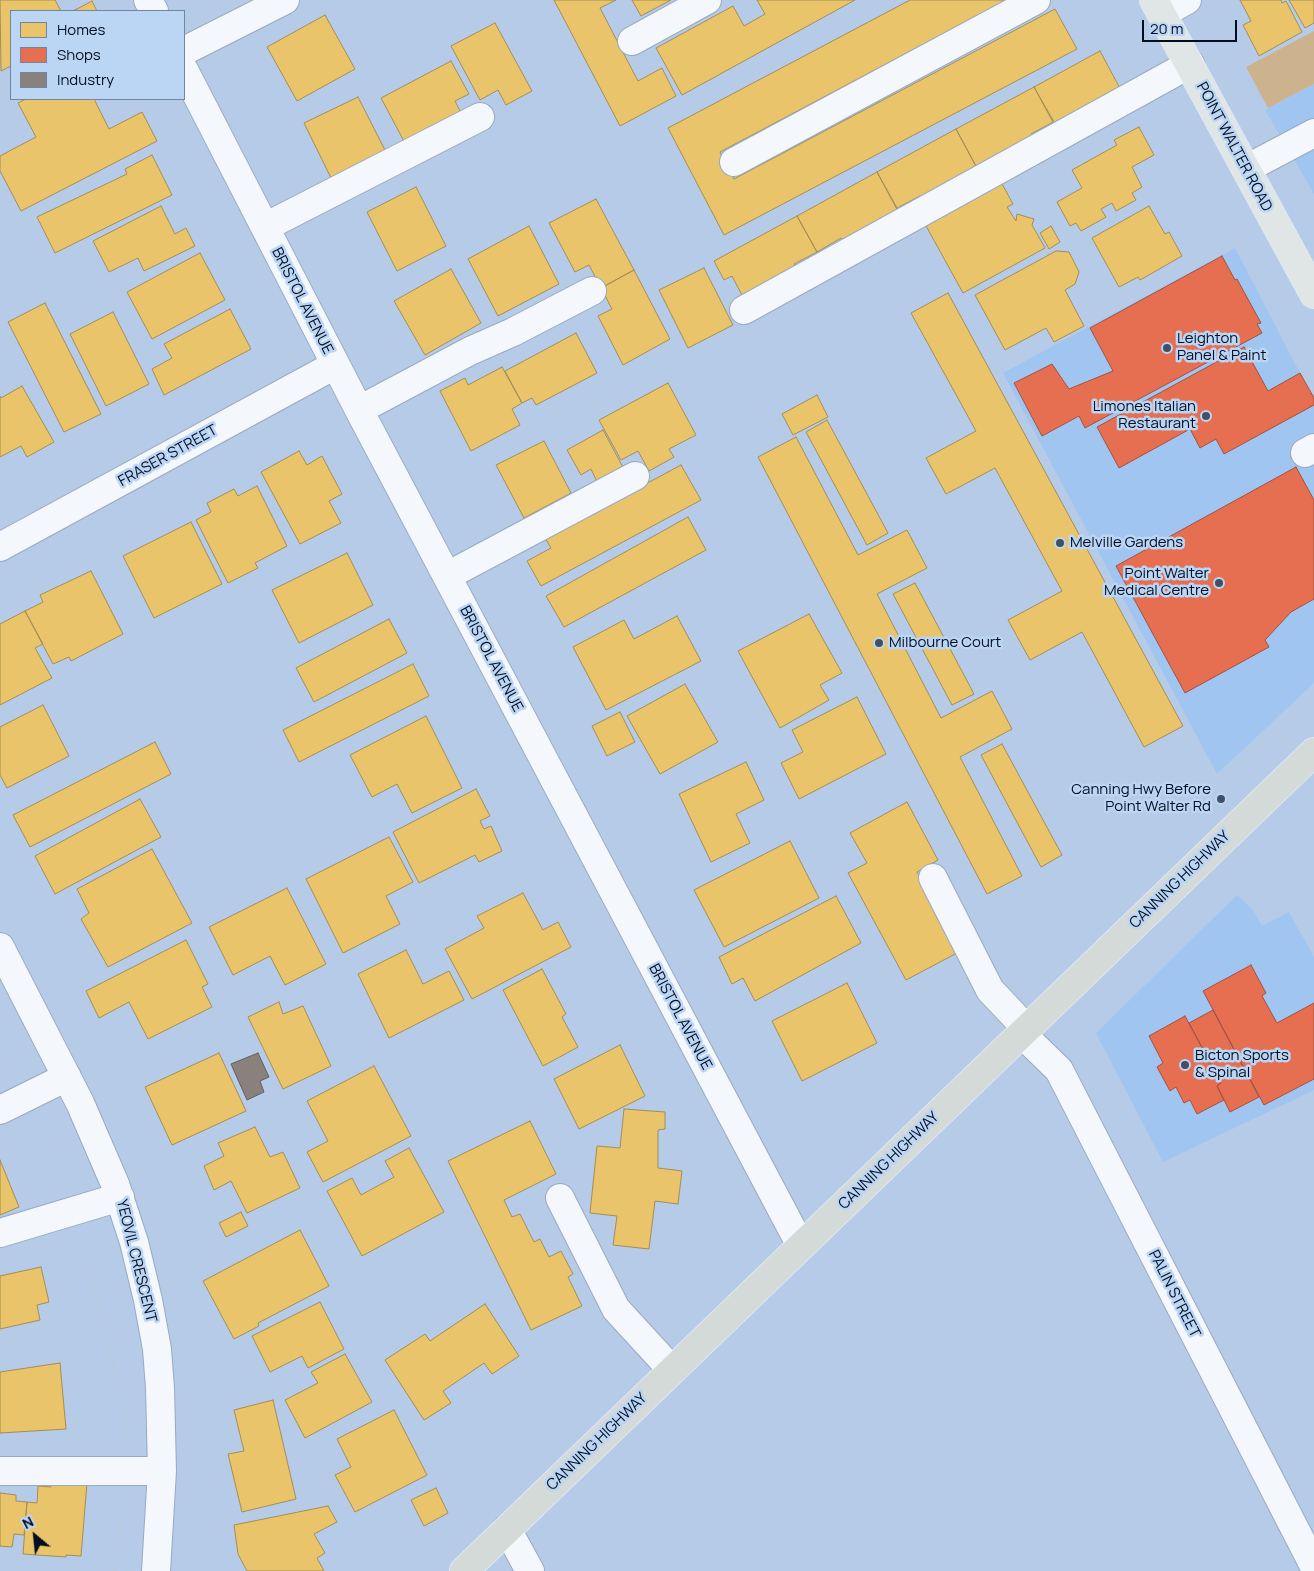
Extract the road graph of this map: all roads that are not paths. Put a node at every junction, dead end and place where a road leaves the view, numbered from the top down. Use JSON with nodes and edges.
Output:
{"nodes":[{"id":1,"x":285,"y":0,"type":"edge"},
{"id":2,"x":707,"y":0,"type":"edge"},
{"id":3,"x":1036,"y":0,"type":"edge"},
{"id":4,"x":1187,"y":0,"type":"edge"},
{"id":5,"x":1158,"y":7,"type":"edge"},
{"id":6,"x":632,"y":41,"type":"dead end"},
{"id":7,"x":185,"y":51,"type":"edge"},
{"id":8,"x":1190,"y":64,"type":"junction"},
{"id":9,"x":185,"y":72,"type":"edge"},
{"id":10,"x":480,"y":117,"type":"dead end"},
{"id":11,"x":1314,"y":133,"type":"edge"},
{"id":12,"x":734,"y":162,"type":"dead end"},
{"id":13,"x":1246,"y":169,"type":"junction"},
{"id":14,"x":265,"y":227,"type":"junction"},
{"id":15,"x":1306,"y":262,"type":"edge"},
{"id":16,"x":592,"y":291,"type":"dead end"},
{"id":17,"x":1314,"y":294,"type":"edge"},
{"id":18,"x":744,"y":310,"type":"dead end"},
{"id":19,"x":335,"y":365,"type":"junction"},
{"id":20,"x":359,"y":410,"type":"junction"},
{"id":21,"x":635,"y":476,"type":"dead end"},
{"id":22,"x":0,"y":547,"type":"edge"},
{"id":23,"x":447,"y":576,"type":"junction"},
{"id":24,"x":1314,"y":752,"type":"edge"},
{"id":25,"x":933,"y":878,"type":"dead end"},
{"id":26,"x":0,"y":947,"type":"edge"},
{"id":27,"x":1023,"y":1031,"type":"junction"},
{"id":28,"x":67,"y":1077,"type":"junction"},
{"id":29,"x":0,"y":1110,"type":"edge"},
{"id":30,"x":120,"y":1197,"type":"junction"},
{"id":31,"x":560,"y":1198,"type":"dead end"},
{"id":32,"x":0,"y":1233,"type":"edge"},
{"id":33,"x":801,"y":1246,"type":"junction"},
{"id":34,"x":672,"y":1370,"type":"junction"},
{"id":35,"x":0,"y":1471,"type":"edge"},
{"id":36,"x":162,"y":1471,"type":"junction"},
{"id":37,"x":507,"y":1529,"type":"junction"},
{"id":38,"x":1314,"y":1566,"type":"edge"},
{"id":39,"x":156,"y":1571,"type":"edge"},
{"id":40,"x":464,"y":1571,"type":"edge"},
{"id":41,"x":530,"y":1571,"type":"edge"}],
"edges":[{"from":1,"to":7,"type":"street"},
{"from":2,"to":6,"type":"street"},
{"from":3,"to":12,"type":"street"},
{"from":4,"to":5,"type":"street"},
{"from":5,"to":8,"type":"main road","name":"POINT WALTER ROAD"},
{"from":8,"to":13,"type":"main road","name":"POINT WALTER ROAD"},
{"from":8,"to":18,"type":"street"},
{"from":9,"to":14,"type":"street","name":"BRISTOL AVENUE"},
{"from":10,"to":14,"type":"street"},
{"from":11,"to":13,"type":"street"},
{"from":13,"to":15,"type":"main road","name":"POINT WALTER ROAD"},
{"from":14,"to":19,"type":"street","name":"BRISTOL AVENUE"},
{"from":15,"to":17,"type":"main road","name":"POINT WALTER ROAD"},
{"from":16,"to":20,"type":"street"},
{"from":19,"to":20,"type":"street","name":"BRISTOL AVENUE"},
{"from":19,"to":22,"type":"street","name":"FRASER STREET"},
{"from":20,"to":23,"type":"street","name":"BRISTOL AVENUE"},
{"from":21,"to":23,"type":"street"},
{"from":23,"to":33,"type":"street","name":"BRISTOL AVENUE"},
{"from":24,"to":27,"type":"highway","name":"CANNING HIGHWAY"},
{"from":25,"to":27,"type":"street","name":"PALIN STREET"},
{"from":26,"to":28,"type":"street","name":"YEOVIL CRESCENT"},
{"from":27,"to":33,"type":"highway","name":"CANNING HIGHWAY"},
{"from":27,"to":38,"type":"street","name":"PALIN STREET"},
{"from":28,"to":29,"type":"street"},
{"from":28,"to":30,"type":"street","name":"YEOVIL CRESCENT"},
{"from":30,"to":32,"type":"street"},
{"from":30,"to":36,"type":"street","name":"YEOVIL CRESCENT"},
{"from":31,"to":34,"type":"street"},
{"from":33,"to":34,"type":"highway","name":"CANNING HIGHWAY"},
{"from":34,"to":37,"type":"highway","name":"CANNING HIGHWAY"},
{"from":35,"to":36,"type":"street"},
{"from":36,"to":39,"type":"street","name":"YEOVIL CRESCENT"},
{"from":37,"to":40,"type":"highway","name":"CANNING HIGHWAY"},
{"from":37,"to":41,"type":"street"}]}
